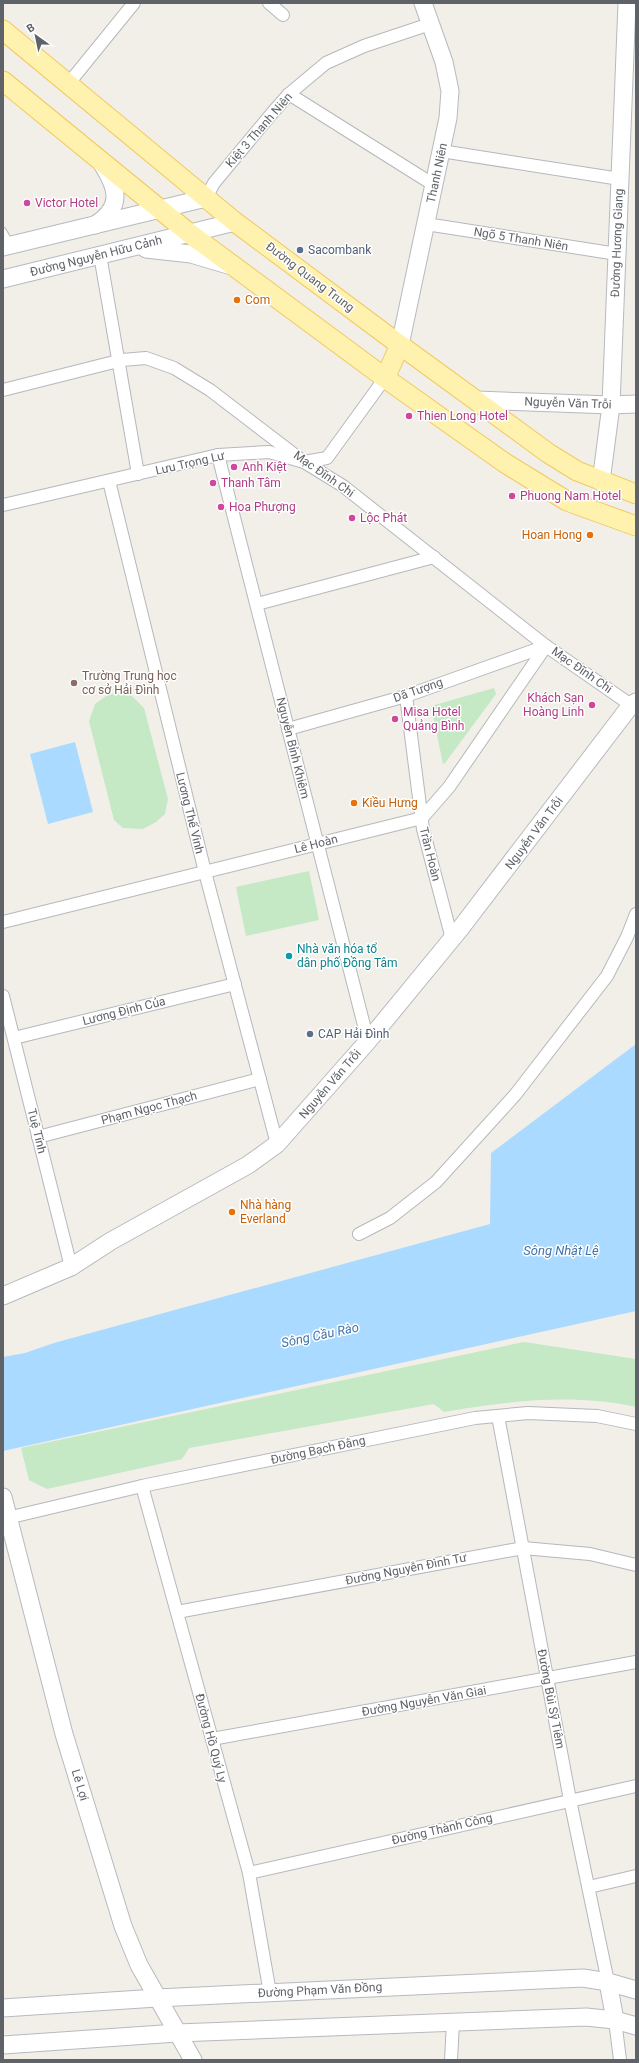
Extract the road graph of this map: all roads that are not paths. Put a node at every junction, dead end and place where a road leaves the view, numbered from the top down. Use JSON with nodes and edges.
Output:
{"nodes":[{"id":1,"x":134,"y":3,"type":"edge"},
{"id":2,"x":269,"y":3,"type":"edge"},
{"id":3,"x":423,"y":3,"type":"edge"},
{"id":4,"x":627,"y":3,"type":"edge"},
{"id":5,"x":283,"y":15,"type":"dead end"},
{"id":6,"x":430,"y":24,"type":"junction"},
{"id":7,"x":3,"y":30,"type":"edge"},
{"id":8,"x":3,"y":81,"type":"edge"},
{"id":9,"x":69,"y":83,"type":"junction"},
{"id":10,"x":289,"y":94,"type":"junction"},
{"id":11,"x":441,"y":151,"type":"junction"},
{"id":12,"x":99,"y":159,"type":"junction"},
{"id":13,"x":620,"y":179,"type":"junction"},
{"id":14,"x":434,"y":185,"type":"junction"},
{"id":15,"x":206,"y":198,"type":"junction"},
{"id":16,"x":159,"y":210,"type":"junction"},
{"id":17,"x":235,"y":222,"type":"junction"},
{"id":18,"x":426,"y":224,"type":"junction"},
{"id":19,"x":94,"y":226,"type":"junction"},
{"id":20,"x":189,"y":233,"type":"junction"},
{"id":21,"x":6,"y":241,"type":"edge"},
{"id":22,"x":105,"y":253,"type":"junction"},
{"id":23,"x":617,"y":254,"type":"junction"},
{"id":24,"x":236,"y":268,"type":"junction"},
{"id":25,"x":3,"y":279,"type":"edge"},
{"id":26,"x":400,"y":345,"type":"junction"},
{"id":27,"x":118,"y":360,"type":"junction"},
{"id":28,"x":385,"y":378,"type":"junction"},
{"id":29,"x":3,"y":390,"type":"edge"},
{"id":30,"x":475,"y":400,"type":"junction"},
{"id":31,"x":636,"y":404,"type":"edge"},
{"id":32,"x":611,"y":405,"type":"junction"},
{"id":33,"x":218,"y":454,"type":"junction"},
{"id":34,"x":304,"y":462,"type":"junction"},
{"id":35,"x":138,"y":474,"type":"junction"},
{"id":36,"x":109,"y":481,"type":"junction"},
{"id":37,"x":601,"y":482,"type":"junction"},
{"id":38,"x":636,"y":494,"type":"edge"},
{"id":39,"x":3,"y":505,"type":"edge"},
{"id":40,"x":636,"y":526,"type":"edge"},
{"id":41,"x":434,"y":557,"type":"junction"},
{"id":42,"x":256,"y":604,"type":"junction"},
{"id":43,"x":546,"y":646,"type":"junction"},
{"id":44,"x":406,"y":696,"type":"junction"},
{"id":45,"x":634,"y":704,"type":"edge"},
{"id":46,"x":288,"y":729,"type":"junction"},
{"id":47,"x":422,"y":818,"type":"junction"},
{"id":48,"x":318,"y":844,"type":"junction"},
{"id":49,"x":205,"y":872,"type":"junction"},
{"id":50,"x":636,"y":914,"type":"edge"},
{"id":51,"x":3,"y":922,"type":"edge"},
{"id":52,"x":452,"y":939,"type":"junction"},
{"id":53,"x":235,"y":984,"type":"junction"},
{"id":54,"x":3,"y":996,"type":"edge"},
{"id":55,"x":14,"y":1038,"type":"junction"},
{"id":56,"x":368,"y":1041,"type":"junction"},
{"id":57,"x":260,"y":1079,"type":"junction"},
{"id":58,"x":38,"y":1137,"type":"junction"},
{"id":59,"x":277,"y":1144,"type":"junction"},
{"id":60,"x":359,"y":1234,"type":"dead end"},
{"id":61,"x":71,"y":1267,"type":"junction"},
{"id":62,"x":3,"y":1296,"type":"edge"},
{"id":63,"x":498,"y":1416,"type":"junction"},
{"id":64,"x":636,"y":1424,"type":"edge"},
{"id":65,"x":142,"y":1486,"type":"junction"},
{"id":66,"x":3,"y":1497,"type":"edge"},
{"id":67,"x":5,"y":1518,"type":"edge"},
{"id":68,"x":523,"y":1548,"type":"junction"},
{"id":69,"x":636,"y":1565,"type":"edge"},
{"id":70,"x":177,"y":1612,"type":"junction"},
{"id":71,"x":636,"y":1662,"type":"edge"},
{"id":72,"x":547,"y":1679,"type":"junction"},
{"id":73,"x":212,"y":1739,"type":"junction"},
{"id":74,"x":636,"y":1786,"type":"edge"},
{"id":75,"x":570,"y":1800,"type":"junction"},
{"id":76,"x":249,"y":1873,"type":"junction"},
{"id":77,"x":636,"y":1876,"type":"edge"},
{"id":78,"x":589,"y":1886,"type":"junction"},
{"id":79,"x":608,"y":1982,"type":"junction"},
{"id":80,"x":636,"y":1990,"type":"edge"},
{"id":81,"x":270,"y":1993,"type":"junction"},
{"id":82,"x":157,"y":1998,"type":"junction"},
{"id":83,"x":3,"y":2008,"type":"edge"},
{"id":84,"x":615,"y":2020,"type":"junction"},
{"id":85,"x":453,"y":2023,"type":"junction"},
{"id":86,"x":636,"y":2026,"type":"edge"},
{"id":87,"x":177,"y":2033,"type":"junction"},
{"id":88,"x":3,"y":2045,"type":"edge"},
{"id":89,"x":193,"y":2060,"type":"edge"},
{"id":90,"x":451,"y":2060,"type":"edge"},
{"id":91,"x":620,"y":2060,"type":"edge"}],
"edges":[{"from":1,"to":9,"type":"street"},
{"from":2,"to":5,"type":"street"},
{"from":3,"to":6,"type":"main road","name":"Thanh Niên"},
{"from":4,"to":13,"type":"main road","name":"Đường Hương Giang"},
{"from":6,"to":10,"type":"street","name":"Kiệt 3 Thanh Niên"},
{"from":6,"to":11,"type":"main road","name":"Thanh Niên"},
{"from":7,"to":9,"type":"main road","name":"Đường Quang Trung"},
{"from":8,"to":12,"type":"main road"},
{"from":9,"to":15,"type":"main road","name":"Đường Quang Trung"},
{"from":10,"to":14,"type":"street"},
{"from":10,"to":15,"type":"street","name":"Kiệt 3 Thanh Niên"},
{"from":11,"to":13,"type":"street"},
{"from":11,"to":14,"type":"main road","name":"Thanh Niên"},
{"from":12,"to":16,"type":"main road"},
{"from":12,"to":19,"type":"main road"},
{"from":13,"to":23,"type":"main road","name":"Đường Hương Giang"},
{"from":14,"to":18,"type":"main road","name":"Thanh Niên"},
{"from":15,"to":16,"type":"main road"},
{"from":15,"to":17,"type":"main road","name":"Đường Quang Trung"},
{"from":16,"to":19,"type":"main road"},
{"from":16,"to":20,"type":"main road"},
{"from":17,"to":20,"type":"main road","name":"Đường Nguyễn Hữu Cảnh"},
{"from":17,"to":26,"type":"main road","name":"Đường Quang Trung"},
{"from":18,"to":23,"type":"street","name":"Ngõ 5 Thanh Niên"},
{"from":18,"to":26,"type":"main road","name":"Thanh Niên"},
{"from":19,"to":21,"type":"main road"},
{"from":20,"to":22,"type":"main road","name":"Đường Nguyễn Hữu Cảnh"},
{"from":20,"to":24,"type":"main road"},
{"from":22,"to":24,"type":"main road"},
{"from":22,"to":25,"type":"main road","name":"Đường Nguyễn Hữu Cảnh"},
{"from":22,"to":27,"type":"street"},
{"from":23,"to":32,"type":"main road","name":"Đường Hương Giang"},
{"from":24,"to":28,"type":"main road"},
{"from":26,"to":28,"type":"main road"},
{"from":26,"to":30,"type":"main road","name":"Đường Quang Trung"},
{"from":27,"to":29,"type":"street","name":"Mạc Đĩnh Chi"},
{"from":27,"to":34,"type":"street","name":"Mạc Đĩnh Chi"},
{"from":27,"to":35,"type":"street"},
{"from":28,"to":34,"type":"street","name":"Lưu Trọng Lư"},
{"from":28,"to":40,"type":"main road"},
{"from":30,"to":32,"type":"main road","name":"Nguyễn Văn Trỗi"},
{"from":30,"to":37,"type":"main road","name":"Đường Quang Trung"},
{"from":31,"to":32,"type":"main road","name":"Nguyễn Văn Trỗi"},
{"from":32,"to":37,"type":"main road","name":"Đường Hương Giang"},
{"from":33,"to":34,"type":"street","name":"Lưu Trọng Lư"},
{"from":33,"to":35,"type":"street","name":"Lưu Trọng Lư"},
{"from":33,"to":42,"type":"street","name":"Nguyễn Bỉnh Khiêm"},
{"from":34,"to":41,"type":"street","name":"Mạc Đĩnh Chi"},
{"from":35,"to":36,"type":"street","name":"Lưu Trọng Lư"},
{"from":36,"to":39,"type":"street","name":"Lưu Trọng Lư"},
{"from":36,"to":49,"type":"street","name":"Lương Thế Vinh"},
{"from":37,"to":38,"type":"main road","name":"Đường Quang Trung"},
{"from":41,"to":42,"type":"street"},
{"from":41,"to":43,"type":"street","name":"Mạc Đĩnh Chi"},
{"from":42,"to":46,"type":"street","name":"Nguyễn Bỉnh Khiêm"},
{"from":43,"to":44,"type":"street","name":"Dã Tượng"},
{"from":43,"to":45,"type":"street","name":"Mạc Đĩnh Chi"},
{"from":43,"to":47,"type":"street"},
{"from":44,"to":46,"type":"street","name":"Dã Tượng"},
{"from":44,"to":47,"type":"street","name":"Trần Hoàn"},
{"from":45,"to":52,"type":"main road","name":"Nguyễn Văn Trỗi"},
{"from":46,"to":48,"type":"street","name":"Nguyễn Bỉnh Khiêm"},
{"from":47,"to":48,"type":"street","name":"Lê Hoàn"},
{"from":47,"to":52,"type":"street","name":"Trần Hoàn"},
{"from":48,"to":49,"type":"street","name":"Lê Hoàn"},
{"from":48,"to":56,"type":"street","name":"Nguyễn Bỉnh Khiêm"},
{"from":49,"to":51,"type":"street","name":"Lê Hoàn"},
{"from":49,"to":53,"type":"street","name":"Lương Thế Vinh"},
{"from":50,"to":60,"type":"street"},
{"from":52,"to":56,"type":"main road","name":"Nguyễn Văn Trỗi"},
{"from":53,"to":55,"type":"street","name":"Lương Định Của"},
{"from":53,"to":57,"type":"street","name":"Lương Thế Vinh"},
{"from":54,"to":55,"type":"street","name":"Tuệ Tĩnh"},
{"from":55,"to":58,"type":"street","name":"Tuệ Tĩnh"},
{"from":56,"to":59,"type":"main road","name":"Nguyễn Văn Trỗi"},
{"from":57,"to":58,"type":"street","name":"Phạm Ngọc Thạch"},
{"from":57,"to":59,"type":"street","name":"Lương Thế Vinh"},
{"from":58,"to":61,"type":"street","name":"Tuệ Tĩnh"},
{"from":59,"to":61,"type":"main road","name":"Nguyễn Văn Trỗi"},
{"from":61,"to":62,"type":"main road","name":"Nguyễn Văn Trỗi"},
{"from":63,"to":64,"type":"street","name":"Đường Bạch Đằng"},
{"from":63,"to":65,"type":"street","name":"Đường Bạch Đằng"},
{"from":63,"to":68,"type":"street","name":"Đường Bùi Sỹ Tiêm"},
{"from":65,"to":67,"type":"street","name":"Đường Bạch Đằng"},
{"from":65,"to":70,"type":"street","name":"Đường Hồ Quý Ly"},
{"from":66,"to":67,"type":"main road","name":"Lê Lợi"},
{"from":67,"to":82,"type":"main road","name":"Lê Lợi"},
{"from":68,"to":69,"type":"street","name":"Đường Nguyễn Đình Tư"},
{"from":68,"to":70,"type":"street","name":"Đường Nguyễn Đình Tư"},
{"from":68,"to":72,"type":"street","name":"Đường Bùi Sỹ Tiêm"},
{"from":70,"to":73,"type":"street","name":"Đường Hồ Quý Ly"},
{"from":71,"to":72,"type":"street","name":"Đường Nguyễn Văn Giai"},
{"from":72,"to":73,"type":"street","name":"Đường Nguyễn Văn Giai"},
{"from":72,"to":75,"type":"street","name":"Đường Bùi Sỹ Tiêm"},
{"from":73,"to":76,"type":"street","name":"Đường Hồ Quý Ly"},
{"from":74,"to":75,"type":"street","name":"Đường Thành Công"},
{"from":75,"to":76,"type":"street","name":"Đường Thành Công"},
{"from":75,"to":78,"type":"street","name":"Đường Bùi Sỹ Tiêm"},
{"from":76,"to":81,"type":"street","name":"Đường Hồ Quý Ly"},
{"from":77,"to":78,"type":"street"},
{"from":78,"to":79,"type":"street","name":"Đường Bùi Sỹ Tiêm"},
{"from":79,"to":80,"type":"main road","name":"Đường Phạm Văn Đồng"},
{"from":79,"to":81,"type":"main road","name":"Đường Phạm Văn Đồng"},
{"from":79,"to":84,"type":"main road"},
{"from":81,"to":82,"type":"main road","name":"Đường Phạm Văn Đồng"},
{"from":82,"to":83,"type":"main road","name":"Đường Phạm Văn Đồng"},
{"from":82,"to":87,"type":"main road","name":"Lê Lợi"},
{"from":84,"to":85,"type":"main road"},
{"from":84,"to":86,"type":"main road"},
{"from":84,"to":91,"type":"street"},
{"from":85,"to":87,"type":"main road"},
{"from":85,"to":90,"type":"street"},
{"from":87,"to":88,"type":"main road"},
{"from":87,"to":89,"type":"main road","name":"Lê Lợi"}]}
